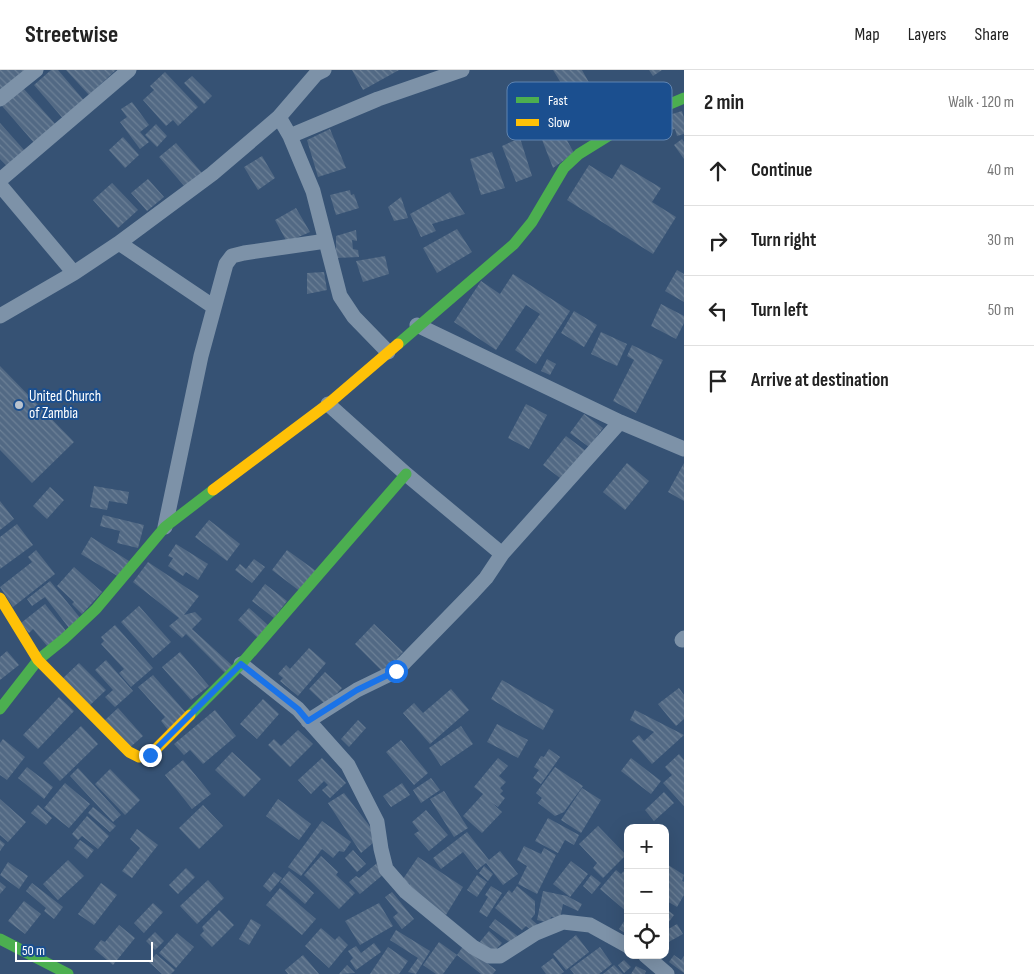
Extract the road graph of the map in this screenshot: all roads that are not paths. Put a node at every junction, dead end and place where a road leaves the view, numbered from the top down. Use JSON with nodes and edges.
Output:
{"nodes":[{"id":1,"x":36,"y":70,"type":"edge"},
{"id":2,"x":128,"y":70,"type":"edge"},
{"id":3,"x":462,"y":70,"type":"edge"},
{"id":4,"x":318,"y":71,"type":"edge"},
{"id":5,"x":684,"y":98,"type":"edge"},
{"id":6,"x":0,"y":99,"type":"edge"},
{"id":7,"x":672,"y":103,"type":"edge"},
{"id":8,"x":279,"y":117,"type":"junction"},
{"id":9,"x":290,"y":136,"type":"junction"},
{"id":10,"x":601,"y":140,"type":"edge"},
{"id":11,"x":0,"y":180,"type":"edge"},
{"id":12,"x":0,"y":185,"type":"edge"},
{"id":13,"x":326,"y":241,"type":"junction"},
{"id":14,"x":119,"y":243,"type":"junction"},
{"id":15,"x":74,"y":273,"type":"junction"},
{"id":16,"x":214,"y":307,"type":"junction"},
{"id":17,"x":0,"y":316,"type":"edge"},
{"id":18,"x":418,"y":325,"type":"junction"},
{"id":19,"x":388,"y":352,"type":"junction"},
{"id":20,"x":328,"y":404,"type":"junction"},
{"id":21,"x":620,"y":422,"type":"junction"},
{"id":22,"x":684,"y":449,"type":"edge"},
{"id":23,"x":406,"y":474,"type":"junction"},
{"id":24,"x":165,"y":527,"type":"junction"},
{"id":25,"x":502,"y":554,"type":"junction"},
{"id":26,"x":0,"y":598,"type":"edge"},
{"id":27,"x":38,"y":660,"type":"junction"},
{"id":28,"x":241,"y":664,"type":"junction"},
{"id":29,"x":0,"y":709,"type":"edge"},
{"id":30,"x":308,"y":721,"type":"junction"},
{"id":31,"x":0,"y":939,"type":"edge"},
{"id":32,"x":624,"y":943,"type":"edge"},
{"id":33,"x":650,"y":959,"type":"edge"},
{"id":34,"x":68,"y":974,"type":"edge"},
{"id":35,"x":667,"y":974,"type":"edge"}],
"edges":[{"from":1,"to":6,"type":"street"},
{"from":2,"to":11,"type":"street"},
{"from":3,"to":9,"type":"street"},
{"from":4,"to":8,"type":"street"},
{"from":5,"to":7,"type":"street"},
{"from":8,"to":9,"type":"street"},
{"from":8,"to":14,"type":"street"},
{"from":9,"to":13,"type":"street"},
{"from":10,"to":18,"type":"street"},
{"from":12,"to":15,"type":"street"},
{"from":13,"to":16,"type":"street"},
{"from":13,"to":19,"type":"street"},
{"from":14,"to":15,"type":"street"},
{"from":14,"to":16,"type":"street"},
{"from":15,"to":17,"type":"street"},
{"from":16,"to":24,"type":"street"},
{"from":18,"to":19,"type":"street"},
{"from":18,"to":21,"type":"street"},
{"from":19,"to":20,"type":"street"},
{"from":20,"to":23,"type":"street"},
{"from":20,"to":24,"type":"street"},
{"from":21,"to":22,"type":"street"},
{"from":21,"to":25,"type":"street"},
{"from":23,"to":25,"type":"street"},
{"from":23,"to":28,"type":"street"},
{"from":24,"to":27,"type":"street"},
{"from":25,"to":30,"type":"street"},
{"from":26,"to":27,"type":"street"},
{"from":27,"to":28,"type":"street"},
{"from":27,"to":29,"type":"street"},
{"from":28,"to":30,"type":"street"},
{"from":30,"to":32,"type":"street"},
{"from":31,"to":34,"type":"street"},
{"from":33,"to":35,"type":"street"}]}
